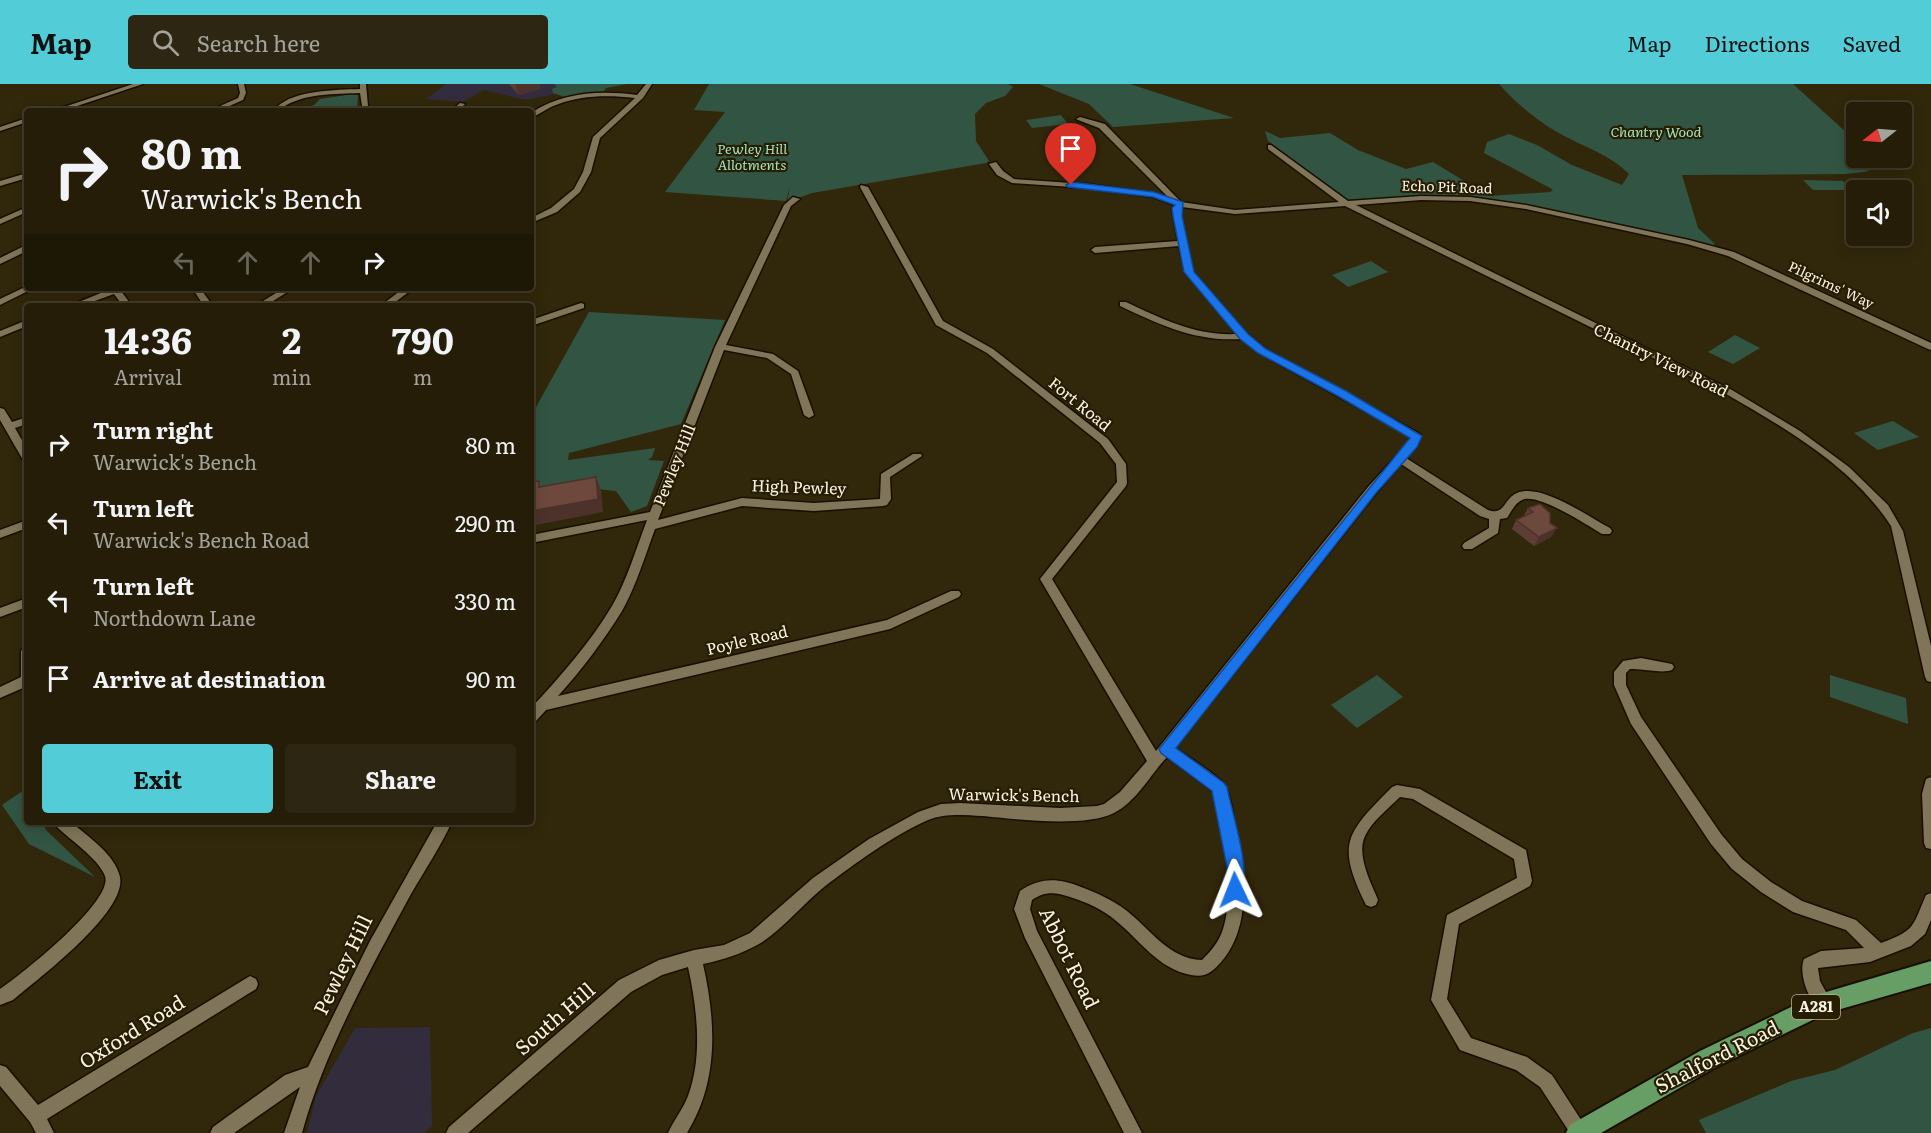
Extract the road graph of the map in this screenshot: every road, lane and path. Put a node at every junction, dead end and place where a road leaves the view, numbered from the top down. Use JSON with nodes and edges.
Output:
{"nodes":[{"id":1,"x":140,"y":84,"type":"edge"},
{"id":2,"x":241,"y":84,"type":"edge"},
{"id":3,"x":649,"y":84,"type":"edge"},
{"id":4,"x":363,"y":87,"type":"edge"},
{"id":5,"x":640,"y":97,"type":"junction"},
{"id":6,"x":462,"y":104,"type":"dead end"},
{"id":7,"x":64,"y":108,"type":"edge"},
{"id":8,"x":233,"y":108,"type":"edge"},
{"id":9,"x":280,"y":108,"type":"dead end"},
{"id":10,"x":364,"y":108,"type":"edge"},
{"id":11,"x":457,"y":108,"type":"edge"},
{"id":12,"x":534,"y":114,"type":"edge"},
{"id":13,"x":1080,"y":119,"type":"dead end"},
{"id":14,"x":24,"y":121,"type":"edge"},
{"id":15,"x":0,"y":129,"type":"edge"},
{"id":16,"x":1271,"y":147,"type":"dead end"},
{"id":17,"x":993,"y":164,"type":"dead end"},
{"id":18,"x":24,"y":176,"type":"edge"},
{"id":19,"x":0,"y":184,"type":"edge"},
{"id":20,"x":864,"y":187,"type":"dead end"},
{"id":21,"x":796,"y":199,"type":"dead end"},
{"id":22,"x":1180,"y":204,"type":"junction"},
{"id":23,"x":1347,"y":204,"type":"junction"},
{"id":24,"x":24,"y":210,"type":"edge"},
{"id":25,"x":534,"y":220,"type":"edge"},
{"id":26,"x":0,"y":222,"type":"edge"},
{"id":27,"x":1183,"y":243,"type":"junction"},
{"id":28,"x":24,"y":249,"type":"edge"},
{"id":29,"x":1714,"y":249,"type":"joint"},
{"id":30,"x":1095,"y":250,"type":"dead end"},
{"id":31,"x":0,"y":261,"type":"edge"},
{"id":32,"x":24,"y":291,"type":"edge"},
{"id":33,"x":113,"y":291,"type":"edge"},
{"id":34,"x":285,"y":291,"type":"edge"},
{"id":35,"x":406,"y":291,"type":"edge"},
{"id":36,"x":0,"y":302,"type":"edge"},
{"id":37,"x":81,"y":303,"type":"edge"},
{"id":38,"x":264,"y":303,"type":"edge"},
{"id":39,"x":388,"y":303,"type":"edge"},
{"id":40,"x":1123,"y":304,"type":"dead end"},
{"id":41,"x":581,"y":306,"type":"dead end"},
{"id":42,"x":534,"y":322,"type":"edge"},
{"id":43,"x":24,"y":324,"type":"edge"},
{"id":44,"x":0,"y":334,"type":"edge"},
{"id":45,"x":1244,"y":336,"type":"junction"},
{"id":46,"x":720,"y":347,"type":"junction"},
{"id":47,"x":1931,"y":347,"type":"edge"},
{"id":48,"x":0,"y":411,"type":"edge"},
{"id":49,"x":809,"y":415,"type":"dead end"},
{"id":50,"x":24,"y":421,"type":"edge"},
{"id":51,"x":9,"y":427,"type":"junction"},
{"id":52,"x":24,"y":453,"type":"edge"},
{"id":53,"x":917,"y":456,"type":"dead end"},
{"id":54,"x":1399,"y":458,"type":"junction"},
{"id":55,"x":1495,"y":517,"type":"junction"},
{"id":56,"x":652,"y":520,"type":"junction"},
{"id":57,"x":24,"y":525,"type":"edge"},
{"id":58,"x":1606,"y":531,"type":"dead end"},
{"id":59,"x":0,"y":534,"type":"edge"},
{"id":60,"x":534,"y":539,"type":"edge"},
{"id":61,"x":1468,"y":546,"type":"dead end"},
{"id":62,"x":955,"y":594,"type":"dead end"},
{"id":63,"x":24,"y":603,"type":"edge"},
{"id":64,"x":0,"y":613,"type":"edge"},
{"id":65,"x":1668,"y":667,"type":"dead end"},
{"id":66,"x":1931,"y":677,"type":"edge"},
{"id":67,"x":24,"y":683,"type":"edge"},
{"id":68,"x":0,"y":693,"type":"edge"},
{"id":69,"x":543,"y":705,"type":"junction"},
{"id":70,"x":534,"y":714,"type":"edge"},
{"id":71,"x":1166,"y":749,"type":"junction"},
{"id":72,"x":1154,"y":760,"type":"junction"},
{"id":73,"x":1931,"y":783,"type":"edge"},
{"id":74,"x":64,"y":825,"type":"edge"},
{"id":75,"x":443,"y":825,"type":"edge"},
{"id":76,"x":1931,"y":843,"type":"edge"},
{"id":77,"x":1371,"y":900,"type":"dead end"},
{"id":78,"x":1931,"y":900,"type":"edge"},
{"id":79,"x":1879,"y":952,"type":"junction"},
{"id":80,"x":694,"y":958,"type":"junction"},
{"id":81,"x":1931,"y":972,"type":"edge"},
{"id":82,"x":250,"y":984,"type":"dead end"},
{"id":83,"x":2,"y":998,"type":"edge"},
{"id":84,"x":1824,"y":1003,"type":"junction"},
{"id":85,"x":0,"y":1073,"type":"edge"},
{"id":86,"x":314,"y":1074,"type":"junction"},
{"id":87,"x":36,"y":1116,"type":"junction"},
{"id":88,"x":45,"y":1133,"type":"edge"},
{"id":89,"x":219,"y":1133,"type":"edge"},
{"id":90,"x":293,"y":1133,"type":"edge"},
{"id":91,"x":455,"y":1133,"type":"edge"},
{"id":92,"x":677,"y":1133,"type":"edge"},
{"id":93,"x":1133,"y":1133,"type":"edge"},
{"id":94,"x":1579,"y":1133,"type":"edge"}],
"edges":[{"from":1,"to":7,"type":"street"},
{"from":2,"to":8,"type":"street"},
{"from":3,"to":5,"type":"street"},
{"from":4,"to":9,"type":"street"},
{"from":4,"to":10,"type":"street"},
{"from":5,"to":12,"type":"street"},
{"from":5,"to":25,"type":"street"},
{"from":6,"to":11,"type":"street"},
{"from":13,"to":22,"type":"street"},
{"from":14,"to":15,"type":"street"},
{"from":16,"to":23,"type":"street","name":"Chantry View Road"},
{"from":17,"to":22,"type":"street","name":"Echo Pit Road"},
{"from":18,"to":19,"type":"street"},
{"from":20,"to":72,"type":"street","name":"Fort Road"},
{"from":21,"to":46,"type":"street","name":"Pewley Hill"},
{"from":22,"to":23,"type":"street","name":"Echo Pit Road"},
{"from":22,"to":27,"type":"street"},
{"from":23,"to":29,"type":"street","name":"Echo Pit Road"},
{"from":23,"to":66,"type":"street","name":"Chantry View Road"},
{"from":24,"to":26,"type":"street"},
{"from":27,"to":30,"type":"street"},
{"from":27,"to":45,"type":"street"},
{"from":28,"to":31,"type":"street"},
{"from":29,"to":47,"type":"street","name":"Pilgrims' Way"},
{"from":32,"to":36,"type":"street"},
{"from":33,"to":37,"type":"street"},
{"from":34,"to":38,"type":"street"},
{"from":35,"to":39,"type":"street"},
{"from":40,"to":45,"type":"street"},
{"from":41,"to":42,"type":"street"},
{"from":43,"to":44,"type":"street"},
{"from":45,"to":54,"type":"street","name":"Warwick's Bench"},
{"from":46,"to":49,"type":"street"},
{"from":46,"to":56,"type":"street","name":"Pewley Hill"},
{"from":48,"to":51,"type":"street"},
{"from":50,"to":51,"type":"street"},
{"from":51,"to":52,"type":"street"},
{"from":53,"to":56,"type":"street","name":"High Pewley"},
{"from":54,"to":55,"type":"street"},
{"from":54,"to":71,"type":"street","name":"Warwick's Bench"},
{"from":55,"to":58,"type":"street"},
{"from":55,"to":61,"type":"street"},
{"from":56,"to":60,"type":"street"},
{"from":56,"to":69,"type":"street","name":"Pewley Hill"},
{"from":57,"to":59,"type":"street"},
{"from":62,"to":69,"type":"street","name":"Poyle Road"},
{"from":63,"to":64,"type":"street"},
{"from":65,"to":79,"type":"street"},
{"from":67,"to":68,"type":"street"},
{"from":69,"to":70,"type":"street","name":"Pewley Hill"},
{"from":71,"to":72,"type":"street","name":"Warwick's Bench"},
{"from":71,"to":93,"type":"street","name":"Abbot Road"},
{"from":72,"to":80,"type":"street","name":"Warwick's Bench"},
{"from":73,"to":76,"type":"street"},
{"from":74,"to":83,"type":"street"},
{"from":75,"to":86,"type":"street","name":"Pewley Hill"},
{"from":77,"to":94,"type":"street"},
{"from":78,"to":79,"type":"street"},
{"from":79,"to":84,"type":"street"},
{"from":80,"to":91,"type":"street","name":"South Hill"},
{"from":80,"to":92,"type":"street"},
{"from":81,"to":84,"type":"main road","name":"Shalford Road","number":"A281"},
{"from":82,"to":87,"type":"street","name":"Oxford Road"},
{"from":84,"to":94,"type":"main road","name":"Shalford Road","number":"A281"},
{"from":85,"to":87,"type":"street"},
{"from":86,"to":89,"type":"street"},
{"from":86,"to":90,"type":"street","name":"Pewley Hill"},
{"from":87,"to":88,"type":"street"}]}
